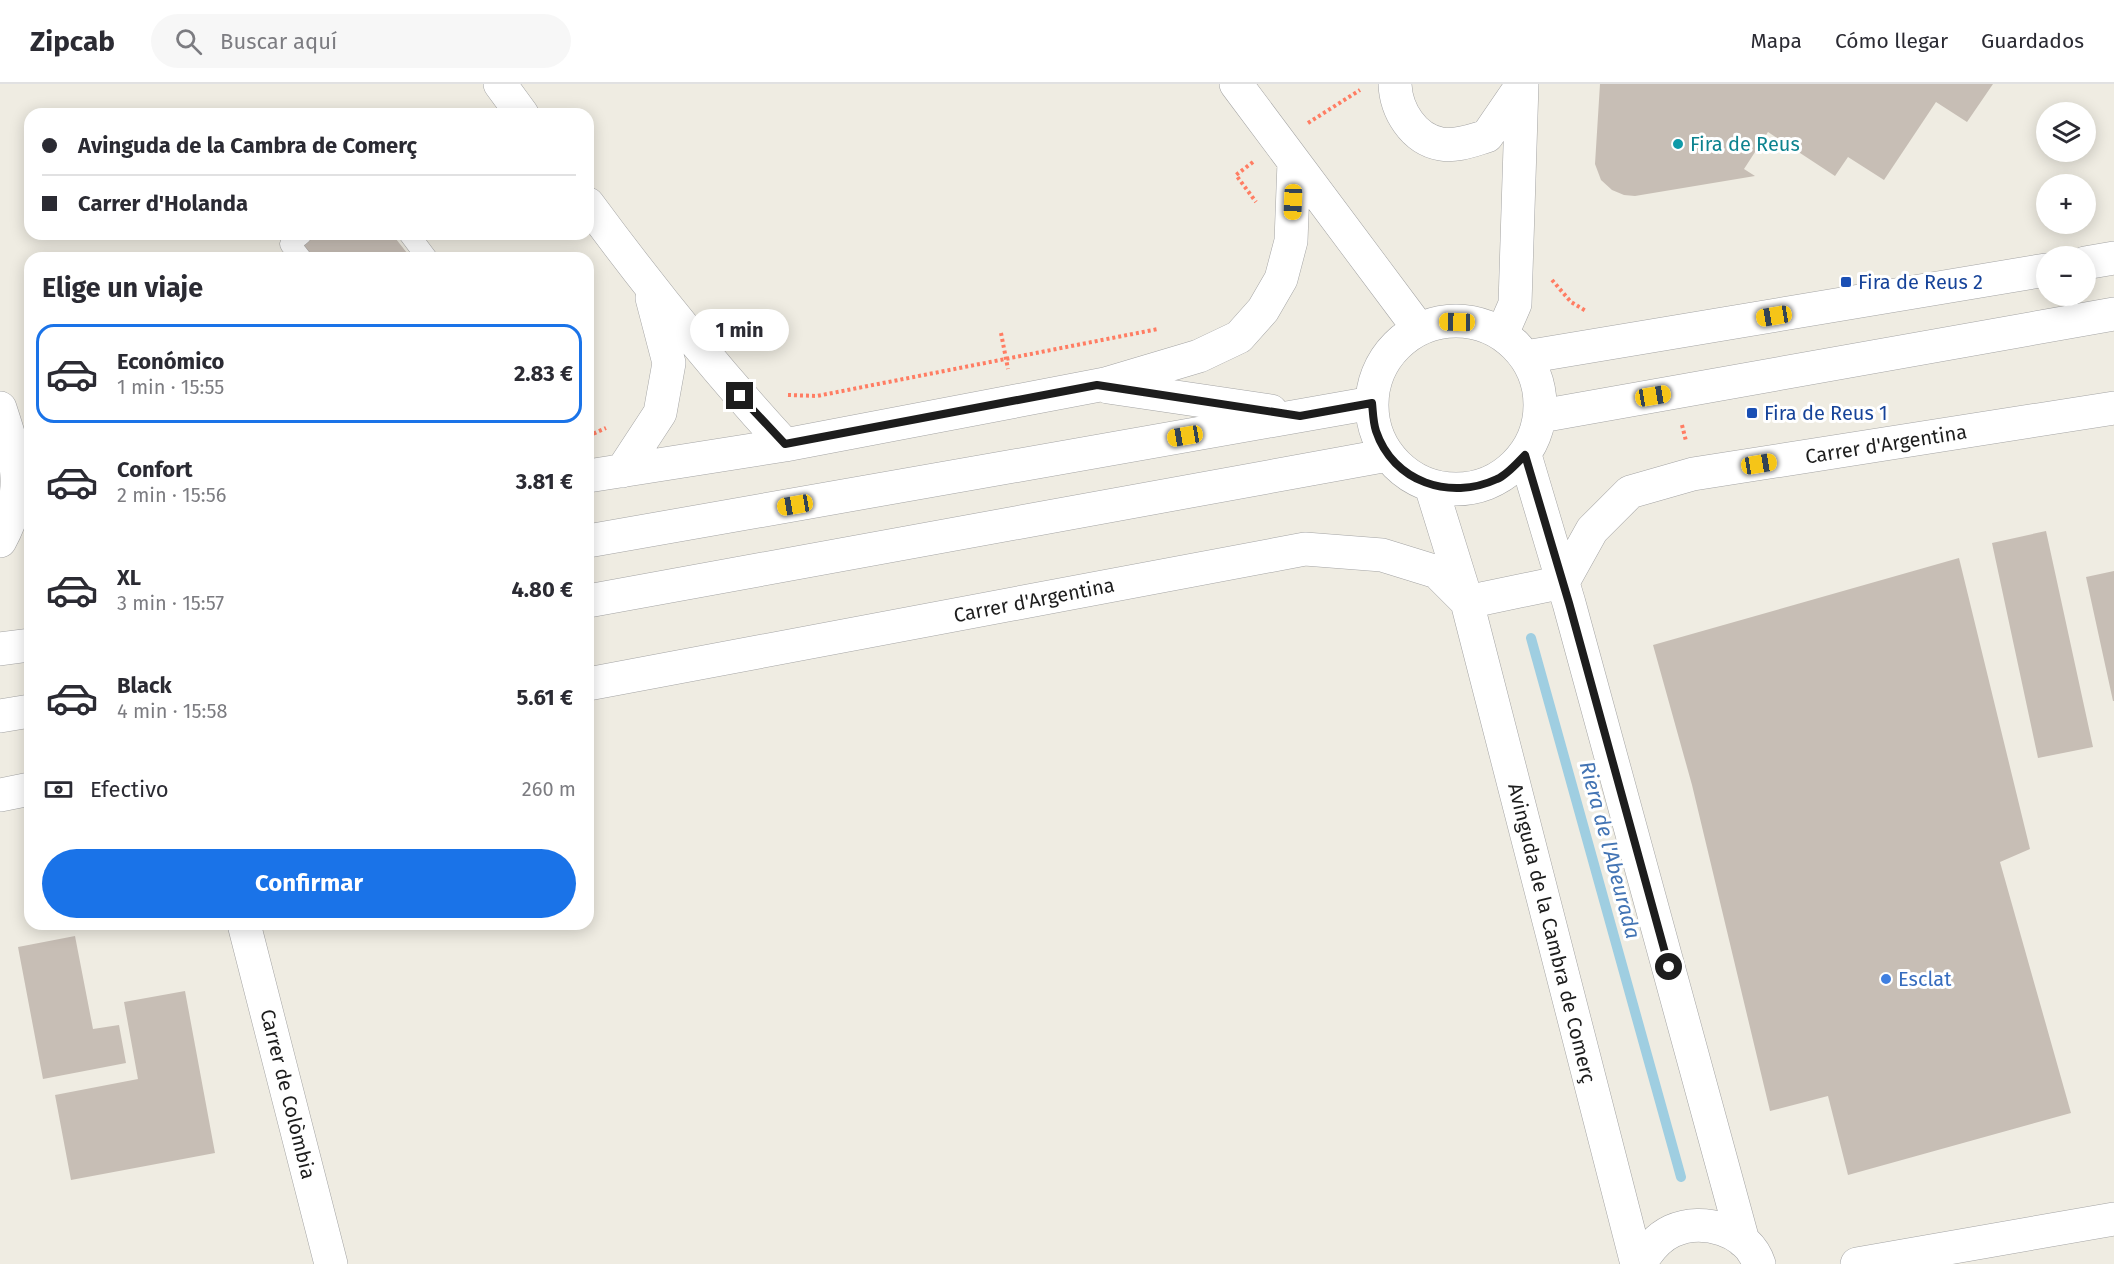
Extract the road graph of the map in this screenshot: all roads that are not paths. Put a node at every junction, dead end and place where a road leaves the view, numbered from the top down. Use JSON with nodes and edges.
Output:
{"nodes":[{"id":1,"x":500,"y":84,"type":"edge"},
{"id":2,"x":1236,"y":84,"type":"edge"},
{"id":3,"x":1395,"y":84,"type":"edge"},
{"id":4,"x":1522,"y":85,"type":"edge"},
{"id":5,"x":518,"y":108,"type":"edge"},
{"id":6,"x":1294,"y":162,"type":"junction"},
{"id":7,"x":594,"y":212,"type":"edge"},
{"id":8,"x":295,"y":240,"type":"edge"},
{"id":9,"x":296,"y":252,"type":"edge"},
{"id":10,"x":2114,"y":258,"type":"edge"},
{"id":11,"x":2096,"y":261,"type":"edge"},
{"id":12,"x":2036,"y":272,"type":"edge"},
{"id":13,"x":650,"y":287,"type":"junction"},
{"id":14,"x":2114,"y":314,"type":"edge"},
{"id":15,"x":1419,"y":329,"type":"junction"},
{"id":16,"x":1502,"y":334,"type":"junction"},
{"id":17,"x":1526,"y":357,"type":"junction"},
{"id":18,"x":1097,"y":385,"type":"junction"},
{"id":19,"x":1372,"y":403,"type":"junction"},
{"id":20,"x":0,"y":408,"type":"edge"},
{"id":21,"x":2114,"y":408,"type":"edge"},
{"id":22,"x":1300,"y":416,"type":"junction"},
{"id":23,"x":1541,"y":416,"type":"junction"},
{"id":24,"x":24,"y":439,"type":"edge"},
{"id":25,"x":785,"y":444,"type":"junction"},
{"id":26,"x":1388,"y":455,"type":"junction"},
{"id":27,"x":1525,"y":455,"type":"junction"},
{"id":28,"x":622,"y":471,"type":"junction"},
{"id":29,"x":594,"y":475,"type":"edge"},
{"id":30,"x":1431,"y":486,"type":"junction"},
{"id":31,"x":594,"y":540,"type":"edge"},
{"id":32,"x":0,"y":541,"type":"edge"},
{"id":33,"x":1563,"y":582,"type":"junction"},
{"id":34,"x":594,"y":600,"type":"edge"},
{"id":35,"x":1467,"y":602,"type":"junction"},
{"id":36,"x":24,"y":646,"type":"edge"},
{"id":37,"x":0,"y":649,"type":"edge"},
{"id":38,"x":594,"y":683,"type":"edge"},
{"id":39,"x":24,"y":712,"type":"edge"},
{"id":40,"x":0,"y":716,"type":"edge"},
{"id":41,"x":24,"y":790,"type":"edge"},
{"id":42,"x":0,"y":795,"type":"edge"},
{"id":43,"x":246,"y":930,"type":"edge"},
{"id":44,"x":2114,"y":1218,"type":"edge"},
{"id":45,"x":1751,"y":1252,"type":"edge"},
{"id":46,"x":331,"y":1264,"type":"edge"},
{"id":47,"x":1638,"y":1264,"type":"edge"},
{"id":48,"x":1857,"y":1264,"type":"edge"}],
"edges":[{"from":1,"to":5,"type":"street"},
{"from":2,"to":6,"type":"street"},
{"from":3,"to":4,"type":"street"},
{"from":4,"to":16,"type":"street"},
{"from":6,"to":15,"type":"street"},
{"from":6,"to":18,"type":"street"},
{"from":7,"to":13,"type":"street"},
{"from":8,"to":9,"type":"lane"},
{"from":10,"to":11,"type":"street"},
{"from":12,"to":17,"type":"street"},
{"from":13,"to":25,"type":"street"},
{"from":13,"to":28,"type":"street"},
{"from":14,"to":23,"type":"street"},
{"from":15,"to":16,"type":"street"},
{"from":15,"to":19,"type":"street"},
{"from":16,"to":17,"type":"street"},
{"from":17,"to":23,"type":"street"},
{"from":18,"to":22,"type":"street"},
{"from":18,"to":25,"type":"street"},
{"from":19,"to":22,"type":"street"},
{"from":19,"to":26,"type":"street"},
{"from":20,"to":24,"type":"street"},
{"from":20,"to":32,"type":"street"},
{"from":21,"to":33,"type":"street","name":"Carrer d'Argentina"},
{"from":22,"to":31,"type":"street"},
{"from":23,"to":27,"type":"street"},
{"from":25,"to":28,"type":"street"},
{"from":26,"to":30,"type":"street"},
{"from":26,"to":34,"type":"street"},
{"from":27,"to":30,"type":"street"},
{"from":27,"to":33,"type":"street"},
{"from":28,"to":29,"type":"street"},
{"from":30,"to":35,"type":"street","name":"Avinguda de la Cambra de Comerç"},
{"from":33,"to":35,"type":"street"},
{"from":33,"to":45,"type":"street"},
{"from":35,"to":38,"type":"street","name":"Carrer d'Argentina"},
{"from":35,"to":47,"type":"street","name":"Avinguda de la Cambra de Comerç"},
{"from":36,"to":37,"type":"street"},
{"from":39,"to":40,"type":"street"},
{"from":41,"to":42,"type":"street"},
{"from":43,"to":46,"type":"street","name":"Carrer de Colòmbia"},
{"from":44,"to":48,"type":"street"},
{"from":45,"to":47,"type":"street"}]}
